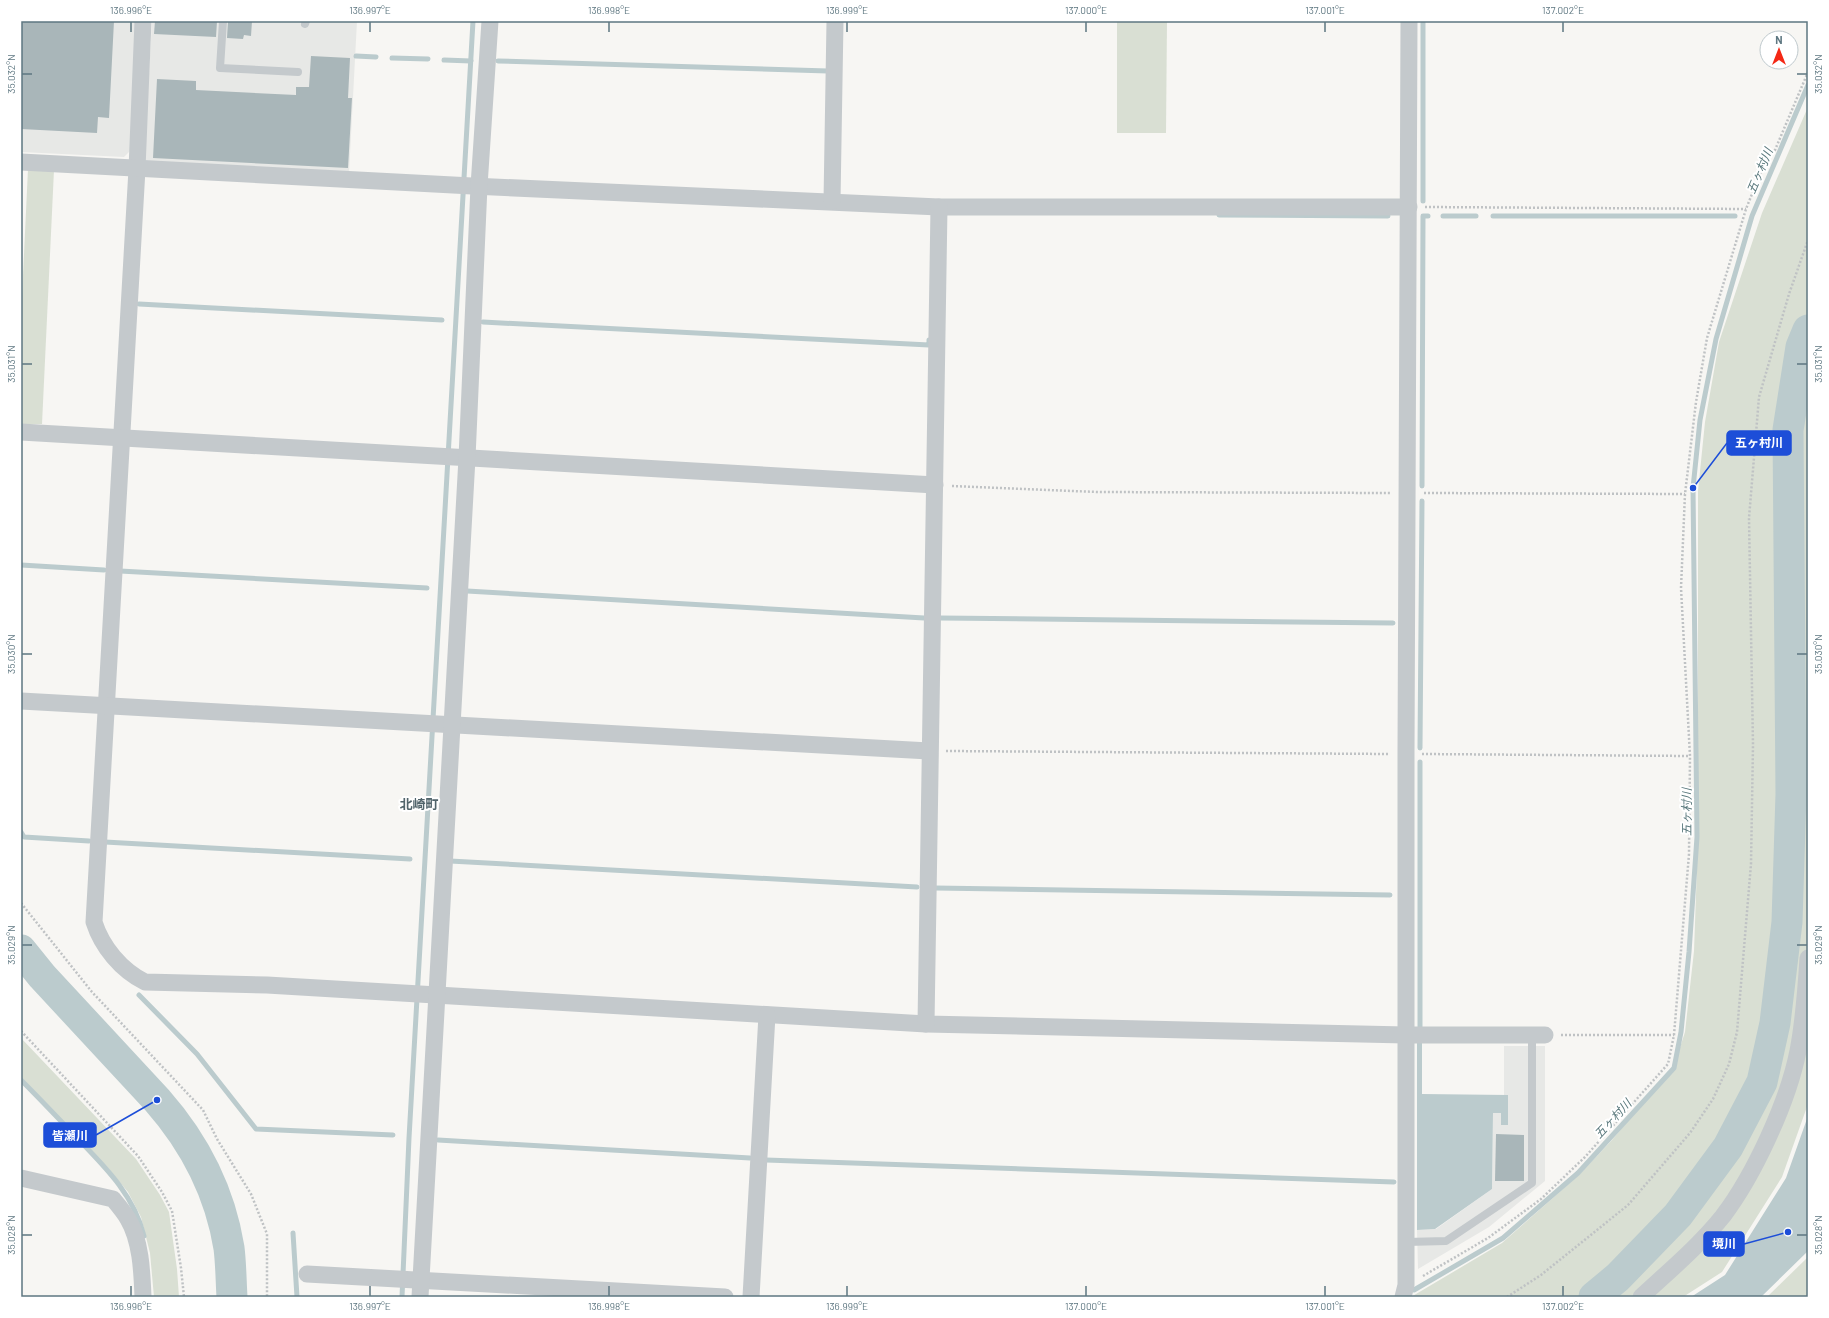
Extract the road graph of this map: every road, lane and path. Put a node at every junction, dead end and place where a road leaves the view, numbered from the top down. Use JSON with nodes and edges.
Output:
{"nodes":[{"id":1,"x":143,"y":21,"type":"edge"},
{"id":2,"x":223,"y":21,"type":"edge"},
{"id":3,"x":490,"y":21,"type":"edge"},
{"id":4,"x":835,"y":21,"type":"edge"},
{"id":5,"x":1409,"y":21,"type":"edge"},
{"id":6,"x":298,"y":72,"type":"dead end"},
{"id":7,"x":1808,"y":72,"type":"edge"},
{"id":8,"x":21,"y":162,"type":"edge"},
{"id":9,"x":137,"y":168,"type":"junction"},
{"id":10,"x":469,"y":186,"type":"junction"},
{"id":11,"x":832,"y":201,"type":"junction"},
{"id":12,"x":939,"y":206,"type":"junction"},
{"id":13,"x":1408,"y":207,"type":"junction"},
{"id":14,"x":1746,"y":209,"type":"junction"},
{"id":15,"x":1808,"y":240,"type":"edge"},
{"id":16,"x":21,"y":432,"type":"edge"},
{"id":17,"x":122,"y":438,"type":"junction"},
{"id":18,"x":462,"y":458,"type":"junction"},
{"id":19,"x":935,"y":485,"type":"junction"},
{"id":20,"x":1408,"y":493,"type":"junction"},
{"id":21,"x":1685,"y":494,"type":"junction"},
{"id":22,"x":21,"y":701,"type":"edge"},
{"id":23,"x":105,"y":706,"type":"junction"},
{"id":24,"x":448,"y":725,"type":"junction"},
{"id":25,"x":929,"y":751,"type":"junction"},
{"id":26,"x":1406,"y":754,"type":"junction"},
{"id":27,"x":1690,"y":756,"type":"junction"},
{"id":28,"x":21,"y":902,"type":"edge"},
{"id":29,"x":1808,"y":958,"type":"edge"},
{"id":30,"x":433,"y":994,"type":"junction"},
{"id":31,"x":767,"y":1014,"type":"junction"},
{"id":32,"x":926,"y":1024,"type":"junction"},
{"id":33,"x":21,"y":1031,"type":"edge"},
{"id":34,"x":1406,"y":1035,"type":"junction"},
{"id":35,"x":1539,"y":1035,"type":"junction"},
{"id":36,"x":1674,"y":1035,"type":"junction"},
{"id":37,"x":21,"y":1178,"type":"edge"},
{"id":38,"x":1406,"y":1242,"type":"junction"},
{"id":39,"x":307,"y":1274,"type":"dead end"},
{"id":40,"x":418,"y":1286,"type":"edge"},
{"id":41,"x":1405,"y":1291,"type":"edge"},
{"id":42,"x":143,"y":1297,"type":"edge"},
{"id":43,"x":184,"y":1297,"type":"edge"},
{"id":44,"x":267,"y":1297,"type":"edge"},
{"id":45,"x":725,"y":1297,"type":"edge"},
{"id":46,"x":751,"y":1297,"type":"edge"},
{"id":47,"x":1507,"y":1297,"type":"edge"},
{"id":48,"x":1641,"y":1297,"type":"edge"}],
"edges":[{"from":1,"to":9,"type":"street"},
{"from":2,"to":6,"type":"lane"},
{"from":3,"to":10,"type":"street"},
{"from":4,"to":11,"type":"street"},
{"from":5,"to":13,"type":"street"},
{"from":7,"to":14,"type":"path"},
{"from":8,"to":9,"type":"street"},
{"from":9,"to":10,"type":"street"},
{"from":9,"to":17,"type":"street"},
{"from":10,"to":11,"type":"street"},
{"from":10,"to":18,"type":"street"},
{"from":11,"to":12,"type":"street"},
{"from":12,"to":13,"type":"street"},
{"from":12,"to":19,"type":"street"},
{"from":13,"to":14,"type":"path"},
{"from":13,"to":20,"type":"street"},
{"from":14,"to":21,"type":"path"},
{"from":15,"to":47,"type":"path"},
{"from":16,"to":17,"type":"street"},
{"from":17,"to":18,"type":"street"},
{"from":17,"to":23,"type":"street"},
{"from":18,"to":19,"type":"street"},
{"from":18,"to":24,"type":"street"},
{"from":19,"to":20,"type":"path"},
{"from":19,"to":25,"type":"street"},
{"from":20,"to":21,"type":"path"},
{"from":20,"to":26,"type":"street"},
{"from":21,"to":27,"type":"path"},
{"from":22,"to":23,"type":"street"},
{"from":23,"to":24,"type":"street"},
{"from":23,"to":30,"type":"street"},
{"from":24,"to":25,"type":"street"},
{"from":24,"to":30,"type":"street"},
{"from":25,"to":26,"type":"path"},
{"from":25,"to":32,"type":"street"},
{"from":26,"to":27,"type":"path"},
{"from":26,"to":34,"type":"street"},
{"from":27,"to":36,"type":"path"},
{"from":28,"to":44,"type":"path"},
{"from":29,"to":48,"type":"street"},
{"from":30,"to":31,"type":"street"},
{"from":30,"to":40,"type":"street"},
{"from":31,"to":32,"type":"street"},
{"from":31,"to":46,"type":"street"},
{"from":32,"to":34,"type":"street"},
{"from":33,"to":43,"type":"path"},
{"from":34,"to":35,"type":"street"},
{"from":34,"to":38,"type":"street"},
{"from":35,"to":36,"type":"path"},
{"from":35,"to":38,"type":"lane"},
{"from":36,"to":41,"type":"path"},
{"from":37,"to":42,"type":"street"},
{"from":38,"to":41,"type":"street"},
{"from":39,"to":40,"type":"street"},
{"from":40,"to":45,"type":"street"}]}
